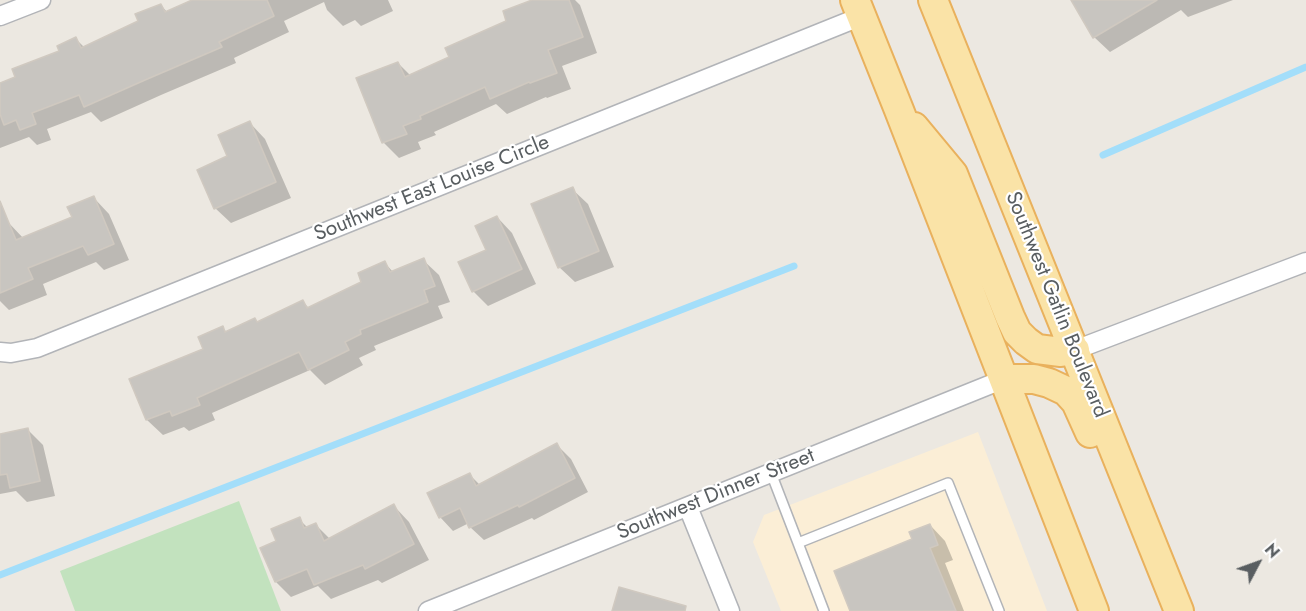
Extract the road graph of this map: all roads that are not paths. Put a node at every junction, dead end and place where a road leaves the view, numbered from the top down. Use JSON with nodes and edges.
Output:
{"nodes":[{"id":1,"x":41,"y":0,"type":"edge"},
{"id":2,"x":933,"y":0,"type":"edge"},
{"id":3,"x":858,"y":8,"type":"edge"},
{"id":4,"x":0,"y":16,"type":"edge"},
{"id":5,"x":899,"y":110,"type":"junction"},
{"id":6,"x":1306,"y":262,"type":"edge"},
{"id":7,"x":1075,"y":350,"type":"junction"},
{"id":8,"x":0,"y":352,"type":"edge"},
{"id":9,"x":1004,"y":379,"type":"junction"},
{"id":10,"x":1031,"y":449,"type":"junction"},
{"id":11,"x":771,"y":473,"type":"junction"},
{"id":12,"x":688,"y":507,"type":"junction"},
{"id":13,"x":798,"y":543,"type":"junction"},
{"id":14,"x":1175,"y":602,"type":"edge"},
{"id":15,"x":428,"y":611,"type":"edge"},
{"id":16,"x":730,"y":611,"type":"edge"},
{"id":17,"x":824,"y":611,"type":"edge"},
{"id":18,"x":999,"y":611,"type":"edge"},
{"id":19,"x":1080,"y":611,"type":"edge"},
{"id":20,"x":1094,"y":611,"type":"edge"}],
"edges":[{"from":1,"to":4,"type":"street"},
{"from":2,"to":7,"type":"main road","name":"Southwest Gatlin Boulevard"},
{"from":3,"to":5,"type":"main road"},
{"from":3,"to":8,"type":"street","name":"Southwest East Louise Circle"},
{"from":5,"to":7,"type":"main road"},
{"from":5,"to":9,"type":"main road"},
{"from":6,"to":7,"type":"street"},
{"from":7,"to":14,"type":"main road","name":"Southwest Gatlin Boulevard"},
{"from":9,"to":10,"type":"main road"},
{"from":9,"to":11,"type":"street","name":"Southwest Dinner Street"},
{"from":9,"to":14,"type":"main road"},
{"from":10,"to":19,"type":"main road"},
{"from":10,"to":20,"type":"main road"},
{"from":11,"to":12,"type":"street","name":"Southwest Dinner Street"},
{"from":11,"to":13,"type":"lane"},
{"from":12,"to":15,"type":"street","name":"Southwest Dinner Street"},
{"from":12,"to":16,"type":"street"},
{"from":13,"to":17,"type":"lane"},
{"from":13,"to":18,"type":"lane"}]}
